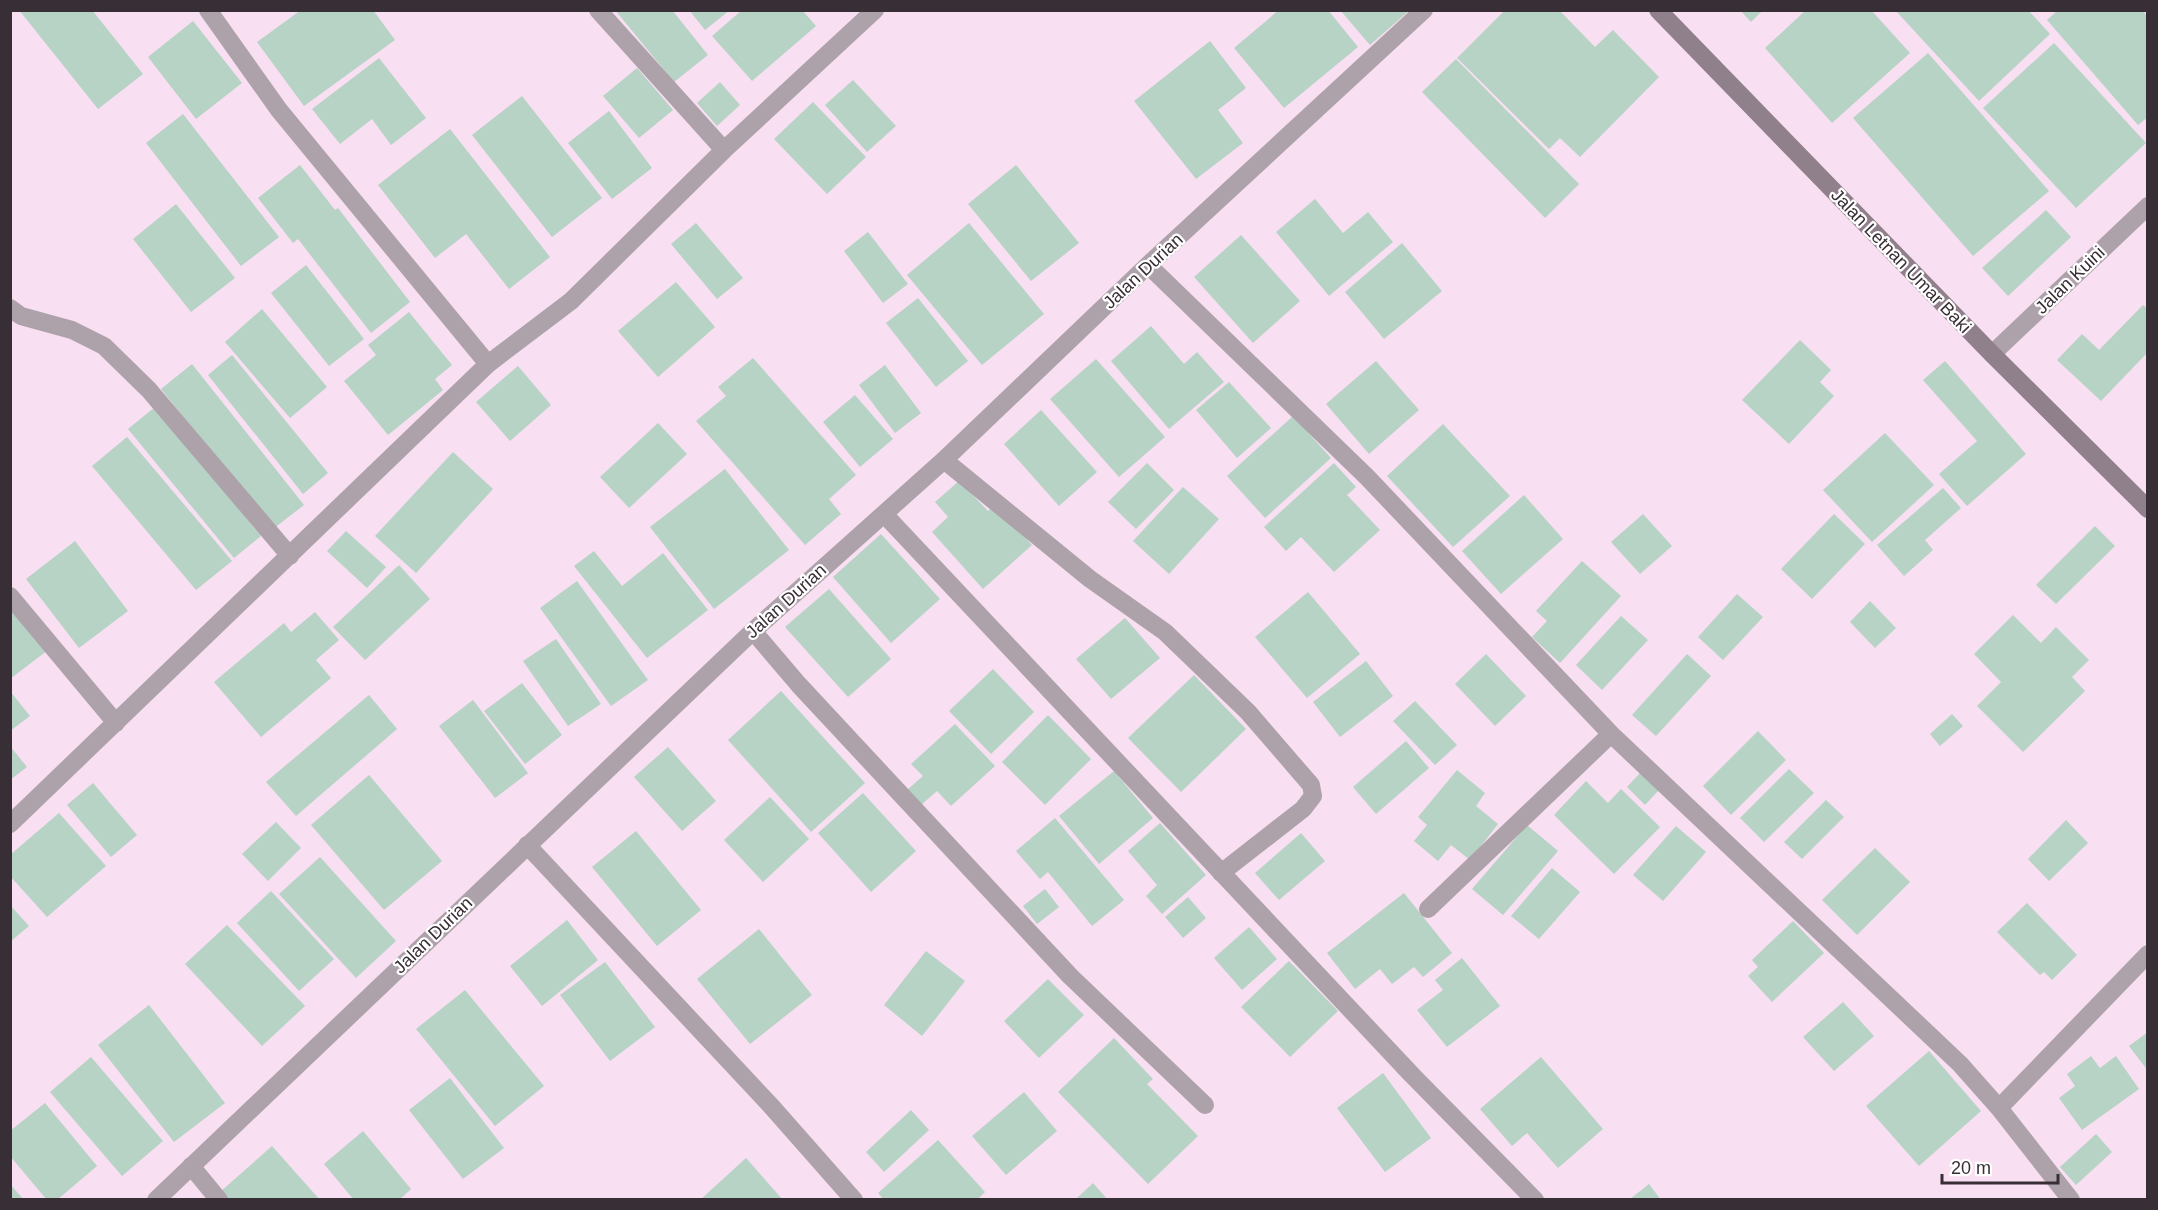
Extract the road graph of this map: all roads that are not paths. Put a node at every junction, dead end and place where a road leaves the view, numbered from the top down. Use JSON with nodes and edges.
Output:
{"nodes":[{"id":1,"x":208,"y":10,"type":"edge"},
{"id":2,"x":598,"y":10,"type":"edge"},
{"id":3,"x":875,"y":10,"type":"edge"},
{"id":4,"x":1424,"y":10,"type":"edge"},
{"id":5,"x":1658,"y":10,"type":"edge"},
{"id":6,"x":724,"y":150,"type":"junction"},
{"id":7,"x":2148,"y":206,"type":"edge"},
{"id":8,"x":1148,"y":265,"type":"junction"},
{"id":9,"x":10,"y":308,"type":"edge"},
{"id":10,"x":1992,"y":354,"type":"junction"},
{"id":11,"x":489,"y":363,"type":"junction"},
{"id":12,"x":944,"y":460,"type":"junction"},
{"id":13,"x":2148,"y":509,"type":"edge"},
{"id":14,"x":884,"y":514,"type":"junction"},
{"id":15,"x":290,"y":556,"type":"junction"},
{"id":16,"x":10,"y":596,"type":"edge"},
{"id":17,"x":753,"y":631,"type":"junction"},
{"id":18,"x":116,"y":723,"type":"junction"},
{"id":19,"x":1611,"y":734,"type":"junction"},
{"id":20,"x":10,"y":824,"type":"edge"},
{"id":21,"x":527,"y":845,"type":"junction"},
{"id":22,"x":1221,"y":873,"type":"junction"},
{"id":23,"x":1428,"y":909,"type":"dead end"},
{"id":24,"x":2148,"y":954,"type":"edge"},
{"id":25,"x":1205,"y":1106,"type":"dead end"},
{"id":26,"x":1999,"y":1108,"type":"junction"},
{"id":27,"x":191,"y":1166,"type":"junction"},
{"id":28,"x":156,"y":1200,"type":"edge"},
{"id":29,"x":219,"y":1200,"type":"edge"},
{"id":30,"x":854,"y":1200,"type":"edge"},
{"id":31,"x":1535,"y":1200,"type":"edge"},
{"id":32,"x":2071,"y":1200,"type":"edge"}],
"edges":[{"from":1,"to":11,"type":"street"},
{"from":2,"to":6,"type":"street"},
{"from":3,"to":6,"type":"street"},
{"from":4,"to":8,"type":"street","name":"Jalan Durian"},
{"from":5,"to":10,"type":"street","name":"Jalan Letnan Umar Baki"},
{"from":6,"to":11,"type":"street"},
{"from":7,"to":10,"type":"street","name":"Jalan Kuini"},
{"from":8,"to":12,"type":"street","name":"Jalan Durian"},
{"from":8,"to":19,"type":"street"},
{"from":9,"to":15,"type":"street"},
{"from":10,"to":13,"type":"street","name":"Jalan Letnan Umar Baki"},
{"from":11,"to":15,"type":"street"},
{"from":12,"to":14,"type":"street","name":"Jalan Durian"},
{"from":12,"to":22,"type":"street"},
{"from":14,"to":17,"type":"street","name":"Jalan Durian"},
{"from":14,"to":22,"type":"street"},
{"from":15,"to":18,"type":"street"},
{"from":16,"to":18,"type":"street"},
{"from":17,"to":21,"type":"street","name":"Jalan Durian"},
{"from":17,"to":25,"type":"street"},
{"from":18,"to":20,"type":"street"},
{"from":19,"to":23,"type":"street"},
{"from":19,"to":26,"type":"street"},
{"from":21,"to":27,"type":"street","name":"Jalan Durian"},
{"from":21,"to":30,"type":"street"},
{"from":22,"to":31,"type":"street"},
{"from":24,"to":26,"type":"street"},
{"from":26,"to":32,"type":"street"},
{"from":27,"to":28,"type":"street","name":"Jalan Durian"},
{"from":27,"to":29,"type":"street"}]}
